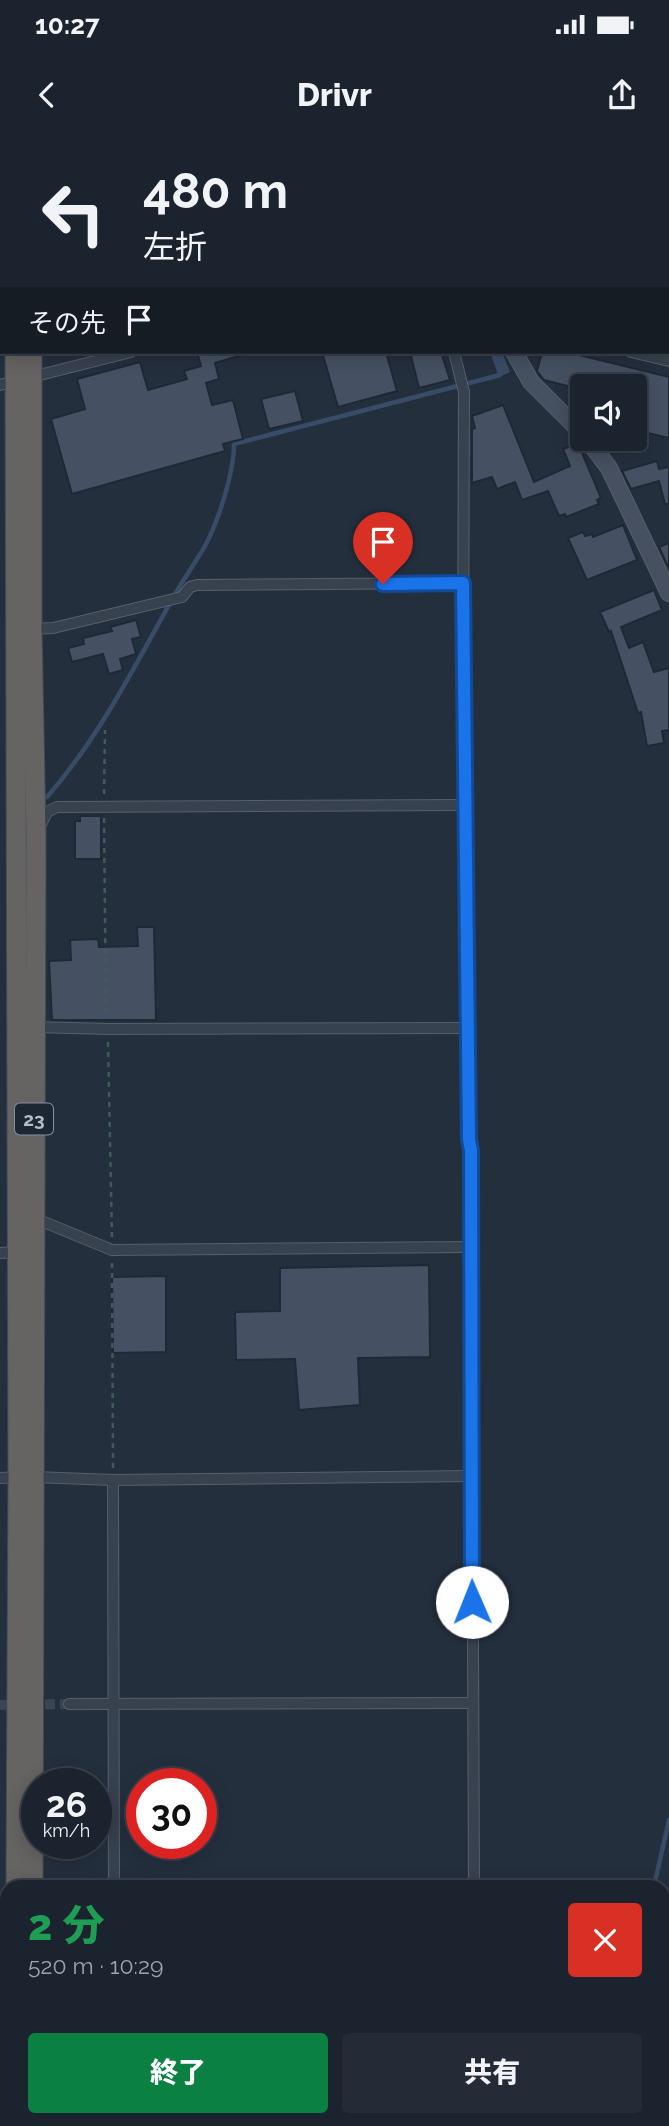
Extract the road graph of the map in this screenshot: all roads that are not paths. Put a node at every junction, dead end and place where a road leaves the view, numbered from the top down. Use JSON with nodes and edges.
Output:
{"nodes":[{"id":1,"x":15,"y":354,"type":"edge"},
{"id":2,"x":31,"y":354,"type":"edge"},
{"id":3,"x":123,"y":354,"type":"edge"},
{"id":4,"x":454,"y":354,"type":"edge"},
{"id":5,"x":515,"y":354,"type":"edge"},
{"id":6,"x":639,"y":354,"type":"edge"},
{"id":7,"x":669,"y":361,"type":"edge"},
{"id":8,"x":16,"y":381,"type":"edge"},
{"id":9,"x":570,"y":421,"type":"edge"},
{"id":10,"x":596,"y":451,"type":"edge"},
{"id":11,"x":463,"y":583,"type":"junction"},
{"id":12,"x":669,"y":593,"type":"edge"},
{"id":13,"x":16,"y":637,"type":"edge"},
{"id":14,"x":465,"y":805,"type":"junction"},
{"id":15,"x":36,"y":834,"type":"junction"},
{"id":16,"x":34,"y":1027,"type":"junction"},
{"id":17,"x":468,"y":1028,"type":"junction"},
{"id":18,"x":34,"y":1218,"type":"junction"},
{"id":19,"x":471,"y":1247,"type":"junction"},
{"id":20,"x":9,"y":1252,"type":"edge"},
{"id":21,"x":471,"y":1476,"type":"junction"},
{"id":22,"x":17,"y":1477,"type":"edge"},
{"id":23,"x":114,"y":1480,"type":"junction"},
{"id":24,"x":473,"y":1703,"type":"junction"},
{"id":25,"x":69,"y":1704,"type":"tunnel mouth"},
{"id":26,"x":112,"y":1704,"type":"junction"},
{"id":27,"x":16,"y":1880,"type":"edge"},
{"id":28,"x":33,"y":1880,"type":"edge"},
{"id":29,"x":114,"y":1880,"type":"edge"},
{"id":30,"x":474,"y":1880,"type":"edge"}],
"edges":[{"from":1,"to":8,"type":"highway","number":"23"},
{"from":2,"to":8,"type":"highway","number":"23"},
{"from":3,"to":8,"type":"street"},
{"from":4,"to":11,"type":"street"},
{"from":5,"to":9,"type":"main road"},
{"from":6,"to":7,"type":"street"},
{"from":8,"to":13,"type":"highway","number":"23"},
{"from":10,"to":12,"type":"main road"},
{"from":11,"to":13,"type":"street"},
{"from":11,"to":14,"type":"street"},
{"from":13,"to":15,"type":"highway","number":"23"},
{"from":13,"to":20,"type":"highway","number":"23"},
{"from":14,"to":15,"type":"street"},
{"from":14,"to":17,"type":"street"},
{"from":15,"to":16,"type":"highway","number":"23"},
{"from":16,"to":17,"type":"street"},
{"from":16,"to":18,"type":"highway","number":"23"},
{"from":17,"to":19,"type":"street"},
{"from":18,"to":19,"type":"street"},
{"from":18,"to":22,"type":"highway","number":"23"},
{"from":19,"to":21,"type":"street"},
{"from":20,"to":22,"type":"highway","number":"23"},
{"from":21,"to":23,"type":"street"},
{"from":21,"to":24,"type":"street"},
{"from":22,"to":23,"type":"street"},
{"from":22,"to":27,"type":"highway","number":"23"},
{"from":22,"to":28,"type":"highway","number":"23"},
{"from":23,"to":26,"type":"street"},
{"from":24,"to":26,"type":"street"},
{"from":24,"to":30,"type":"street"},
{"from":25,"to":26,"type":"street"},
{"from":26,"to":29,"type":"street"}]}
